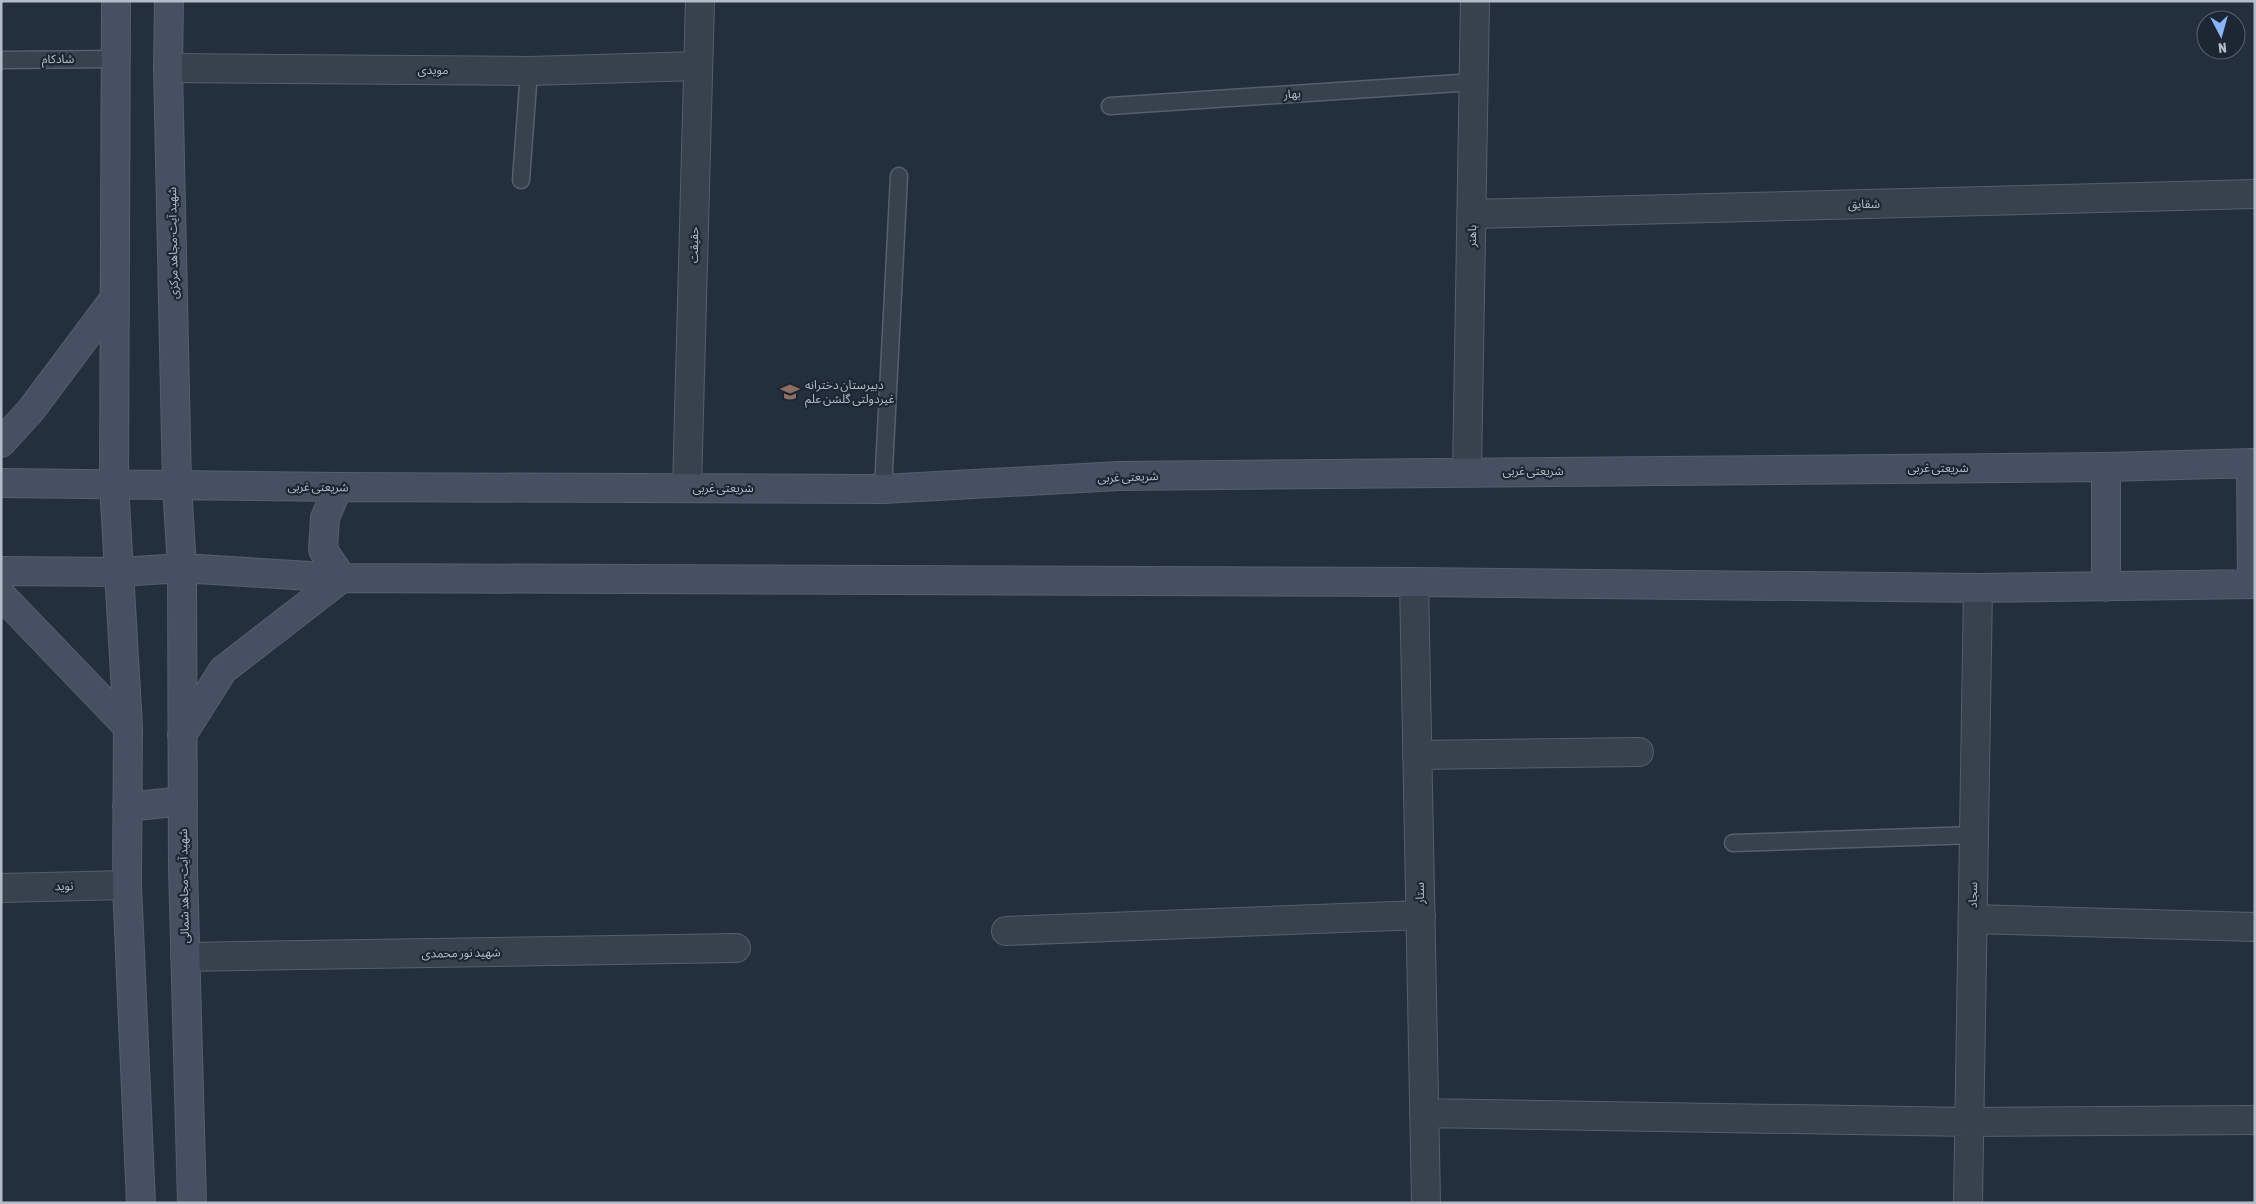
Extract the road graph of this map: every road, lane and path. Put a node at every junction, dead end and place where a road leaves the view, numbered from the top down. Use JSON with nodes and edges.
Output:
{"nodes":[{"id":1,"x":116,"y":1,"type":"edge"},
{"id":2,"x":169,"y":1,"type":"edge"},
{"id":3,"x":700,"y":1,"type":"edge"},
{"id":4,"x":1475,"y":1,"type":"edge"},
{"id":5,"x":116,"y":59,"type":"junction"},
{"id":6,"x":1,"y":60,"type":"edge"},
{"id":7,"x":698,"y":66,"type":"junction"},
{"id":8,"x":168,"y":68,"type":"junction"},
{"id":9,"x":528,"y":71,"type":"junction"},
{"id":10,"x":1474,"y":82,"type":"junction"},
{"id":11,"x":1110,"y":106,"type":"dead end"},
{"id":12,"x":899,"y":176,"type":"dead end"},
{"id":13,"x":522,"y":180,"type":"dead end"},
{"id":14,"x":2255,"y":194,"type":"edge"},
{"id":15,"x":1472,"y":214,"type":"junction"},
{"id":16,"x":114,"y":299,"type":"junction"},
{"id":17,"x":1,"y":443,"type":"edge"},
{"id":18,"x":2253,"y":463,"type":"edge"},
{"id":19,"x":2106,"y":467,"type":"junction"},
{"id":20,"x":1467,"y":472,"type":"junction"},
{"id":21,"x":1,"y":483,"type":"edge"},
{"id":22,"x":114,"y":484,"type":"junction"},
{"id":23,"x":177,"y":485,"type":"junction"},
{"id":24,"x":338,"y":487,"type":"junction"},
{"id":25,"x":688,"y":488,"type":"junction"},
{"id":26,"x":883,"y":489,"type":"junction"},
{"id":27,"x":182,"y":568,"type":"junction"},
{"id":28,"x":1,"y":571,"type":"edge"},
{"id":29,"x":119,"y":572,"type":"junction"},
{"id":30,"x":342,"y":578,"type":"junction"},
{"id":31,"x":1414,"y":582,"type":"junction"},
{"id":32,"x":2254,"y":584,"type":"edge"},
{"id":33,"x":2106,"y":587,"type":"junction"},
{"id":34,"x":1978,"y":588,"type":"junction"},
{"id":35,"x":1,"y":596,"type":"edge"},
{"id":36,"x":128,"y":727,"type":"junction"},
{"id":37,"x":182,"y":735,"type":"junction"},
{"id":38,"x":1640,"y":752,"type":"dead end"},
{"id":39,"x":1417,"y":755,"type":"junction"},
{"id":40,"x":182,"y":801,"type":"junction"},
{"id":41,"x":127,"y":807,"type":"junction"},
{"id":42,"x":1975,"y":835,"type":"junction"},
{"id":43,"x":1732,"y":843,"type":"dead end"},
{"id":44,"x":127,"y":885,"type":"junction"},
{"id":45,"x":1,"y":888,"type":"edge"},
{"id":46,"x":1420,"y":915,"type":"junction"},
{"id":47,"x":1973,"y":919,"type":"junction"},
{"id":48,"x":2255,"y":927,"type":"edge"},
{"id":49,"x":1006,"y":931,"type":"dead end"},
{"id":50,"x":736,"y":948,"type":"dead end"},
{"id":51,"x":185,"y":957,"type":"junction"},
{"id":52,"x":1424,"y":1113,"type":"junction"},
{"id":53,"x":2255,"y":1120,"type":"edge"},
{"id":54,"x":1969,"y":1122,"type":"junction"},
{"id":55,"x":141,"y":1203,"type":"edge"},
{"id":56,"x":192,"y":1203,"type":"edge"},
{"id":57,"x":1426,"y":1203,"type":"edge"},
{"id":58,"x":1968,"y":1203,"type":"edge"}],
"edges":[{"from":1,"to":5,"type":"main road"},
{"from":2,"to":8,"type":"main road","name":"شهید آیت-مجاهد مرکزی"},
{"from":3,"to":7,"type":"street","name":"حقیقت"},
{"from":4,"to":10,"type":"street","name":"باهنر"},
{"from":5,"to":6,"type":"lane","name":"شادکام"},
{"from":5,"to":16,"type":"main road"},
{"from":7,"to":9,"type":"street","name":"مویدی"},
{"from":7,"to":25,"type":"street","name":"حقیقت"},
{"from":8,"to":9,"type":"street","name":"مویدی"},
{"from":8,"to":23,"type":"main road","name":"شهید آیت-مجاهد مرکزی"},
{"from":9,"to":13,"type":"lane"},
{"from":10,"to":11,"type":"lane","name":"بهار"},
{"from":10,"to":15,"type":"street","name":"باهنر"},
{"from":12,"to":26,"type":"lane"},
{"from":14,"to":15,"type":"street","name":"شقایق"},
{"from":15,"to":20,"type":"street","name":"باهنر"},
{"from":16,"to":17,"type":"main road"},
{"from":16,"to":22,"type":"main road"},
{"from":18,"to":19,"type":"main road","name":"شریعتی غربی"},
{"from":18,"to":32,"type":"main road"},
{"from":19,"to":20,"type":"main road","name":"شریعتی غربی"},
{"from":19,"to":33,"type":"main road"},
{"from":20,"to":26,"type":"main road","name":"شریعتی غربی"},
{"from":21,"to":22,"type":"main road","name":"شریعتی غربی"},
{"from":22,"to":23,"type":"main road","name":"شریعتی غربی"},
{"from":22,"to":29,"type":"main road"},
{"from":23,"to":24,"type":"main road","name":"شریعتی غربی"},
{"from":23,"to":27,"type":"main road","name":"شهید آیت-مجاهد مرکزی"},
{"from":24,"to":25,"type":"main road","name":"شریعتی غربی"},
{"from":24,"to":30,"type":"main road"},
{"from":25,"to":26,"type":"main road","name":"شریعتی غربی"},
{"from":27,"to":29,"type":"main road"},
{"from":27,"to":30,"type":"main road"},
{"from":27,"to":37,"type":"main road","name":"شهید آیت-مجاهد شمالی"},
{"from":28,"to":29,"type":"main road"},
{"from":29,"to":36,"type":"main road"},
{"from":30,"to":31,"type":"main road"},
{"from":30,"to":37,"type":"main road"},
{"from":31,"to":34,"type":"main road"},
{"from":31,"to":39,"type":"street","name":"ستار"},
{"from":32,"to":33,"type":"main road"},
{"from":33,"to":34,"type":"main road"},
{"from":34,"to":42,"type":"street","name":"سجاد"},
{"from":35,"to":36,"type":"main road"},
{"from":36,"to":41,"type":"main road"},
{"from":37,"to":40,"type":"main road","name":"شهید آیت-مجاهد شمالی"},
{"from":38,"to":39,"type":"street"},
{"from":39,"to":46,"type":"street","name":"ستار"},
{"from":40,"to":41,"type":"main road"},
{"from":40,"to":51,"type":"main road","name":"شهید آیت-مجاهد شمالی"},
{"from":41,"to":44,"type":"main road"},
{"from":42,"to":43,"type":"lane"},
{"from":42,"to":47,"type":"street","name":"سجاد"},
{"from":44,"to":45,"type":"street","name":"نوید"},
{"from":44,"to":55,"type":"main road"},
{"from":46,"to":49,"type":"street"},
{"from":46,"to":52,"type":"street","name":"ستار"},
{"from":47,"to":48,"type":"street"},
{"from":47,"to":54,"type":"street","name":"سجاد"},
{"from":50,"to":51,"type":"street","name":"شهید نور محمدی"},
{"from":51,"to":56,"type":"main road","name":"شهید آیت-مجاهد شمالی"},
{"from":52,"to":54,"type":"street"},
{"from":52,"to":57,"type":"street","name":"ستار"},
{"from":53,"to":54,"type":"street"},
{"from":54,"to":58,"type":"street","name":"سجاد"}]}
